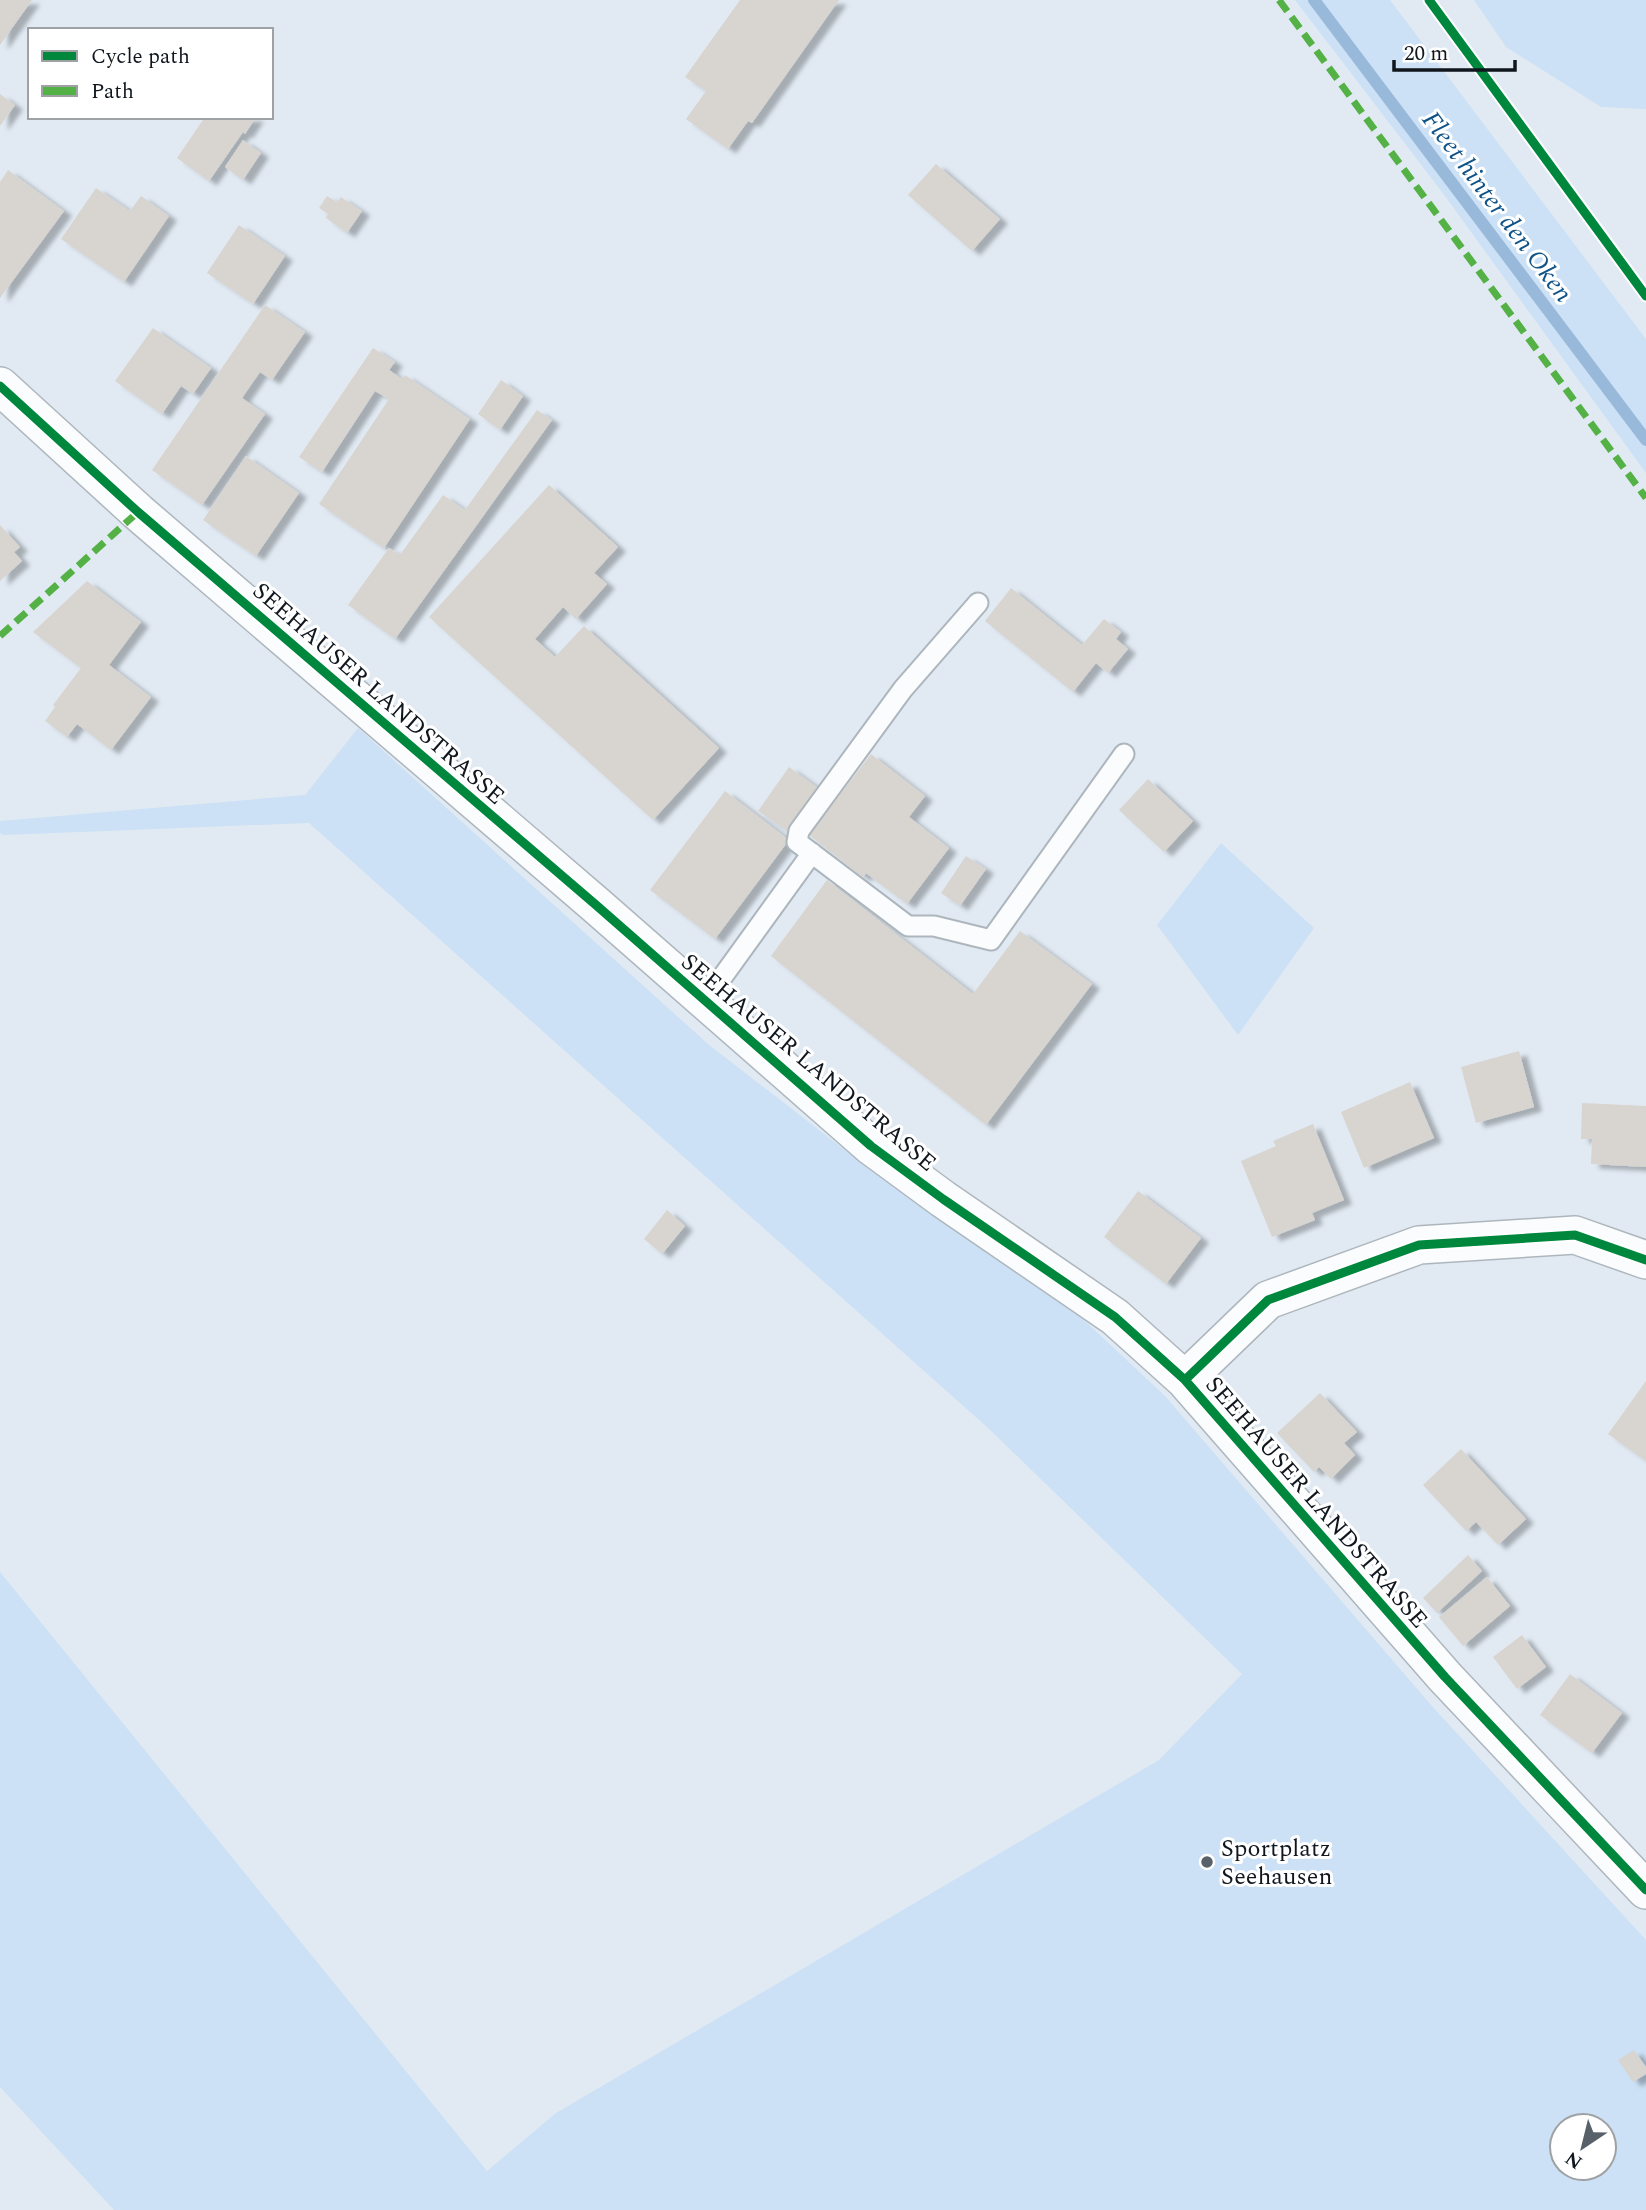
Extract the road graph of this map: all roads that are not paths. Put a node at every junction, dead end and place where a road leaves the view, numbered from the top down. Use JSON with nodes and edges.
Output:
{"nodes":[{"id":1,"x":0,"y":386,"type":"edge"},
{"id":2,"x":978,"y":603,"type":"dead end"},
{"id":3,"x":1124,"y":754,"type":"dead end"},
{"id":4,"x":812,"y":853,"type":"junction"},
{"id":5,"x":705,"y":1001,"type":"junction"},
{"id":6,"x":1646,"y":1260,"type":"edge"},
{"id":7,"x":1185,"y":1380,"type":"junction"},
{"id":8,"x":1646,"y":1890,"type":"edge"}],
"edges":[{"from":1,"to":5,"type":"street","name":"SEEHAUSER LANDSTRASSE"},
{"from":2,"to":4,"type":"lane"},
{"from":3,"to":4,"type":"lane"},
{"from":4,"to":5,"type":"lane"},
{"from":5,"to":7,"type":"street","name":"SEEHAUSER LANDSTRASSE"},
{"from":6,"to":7,"type":"street"},
{"from":7,"to":8,"type":"street","name":"SEEHAUSER LANDSTRASSE"}]}
